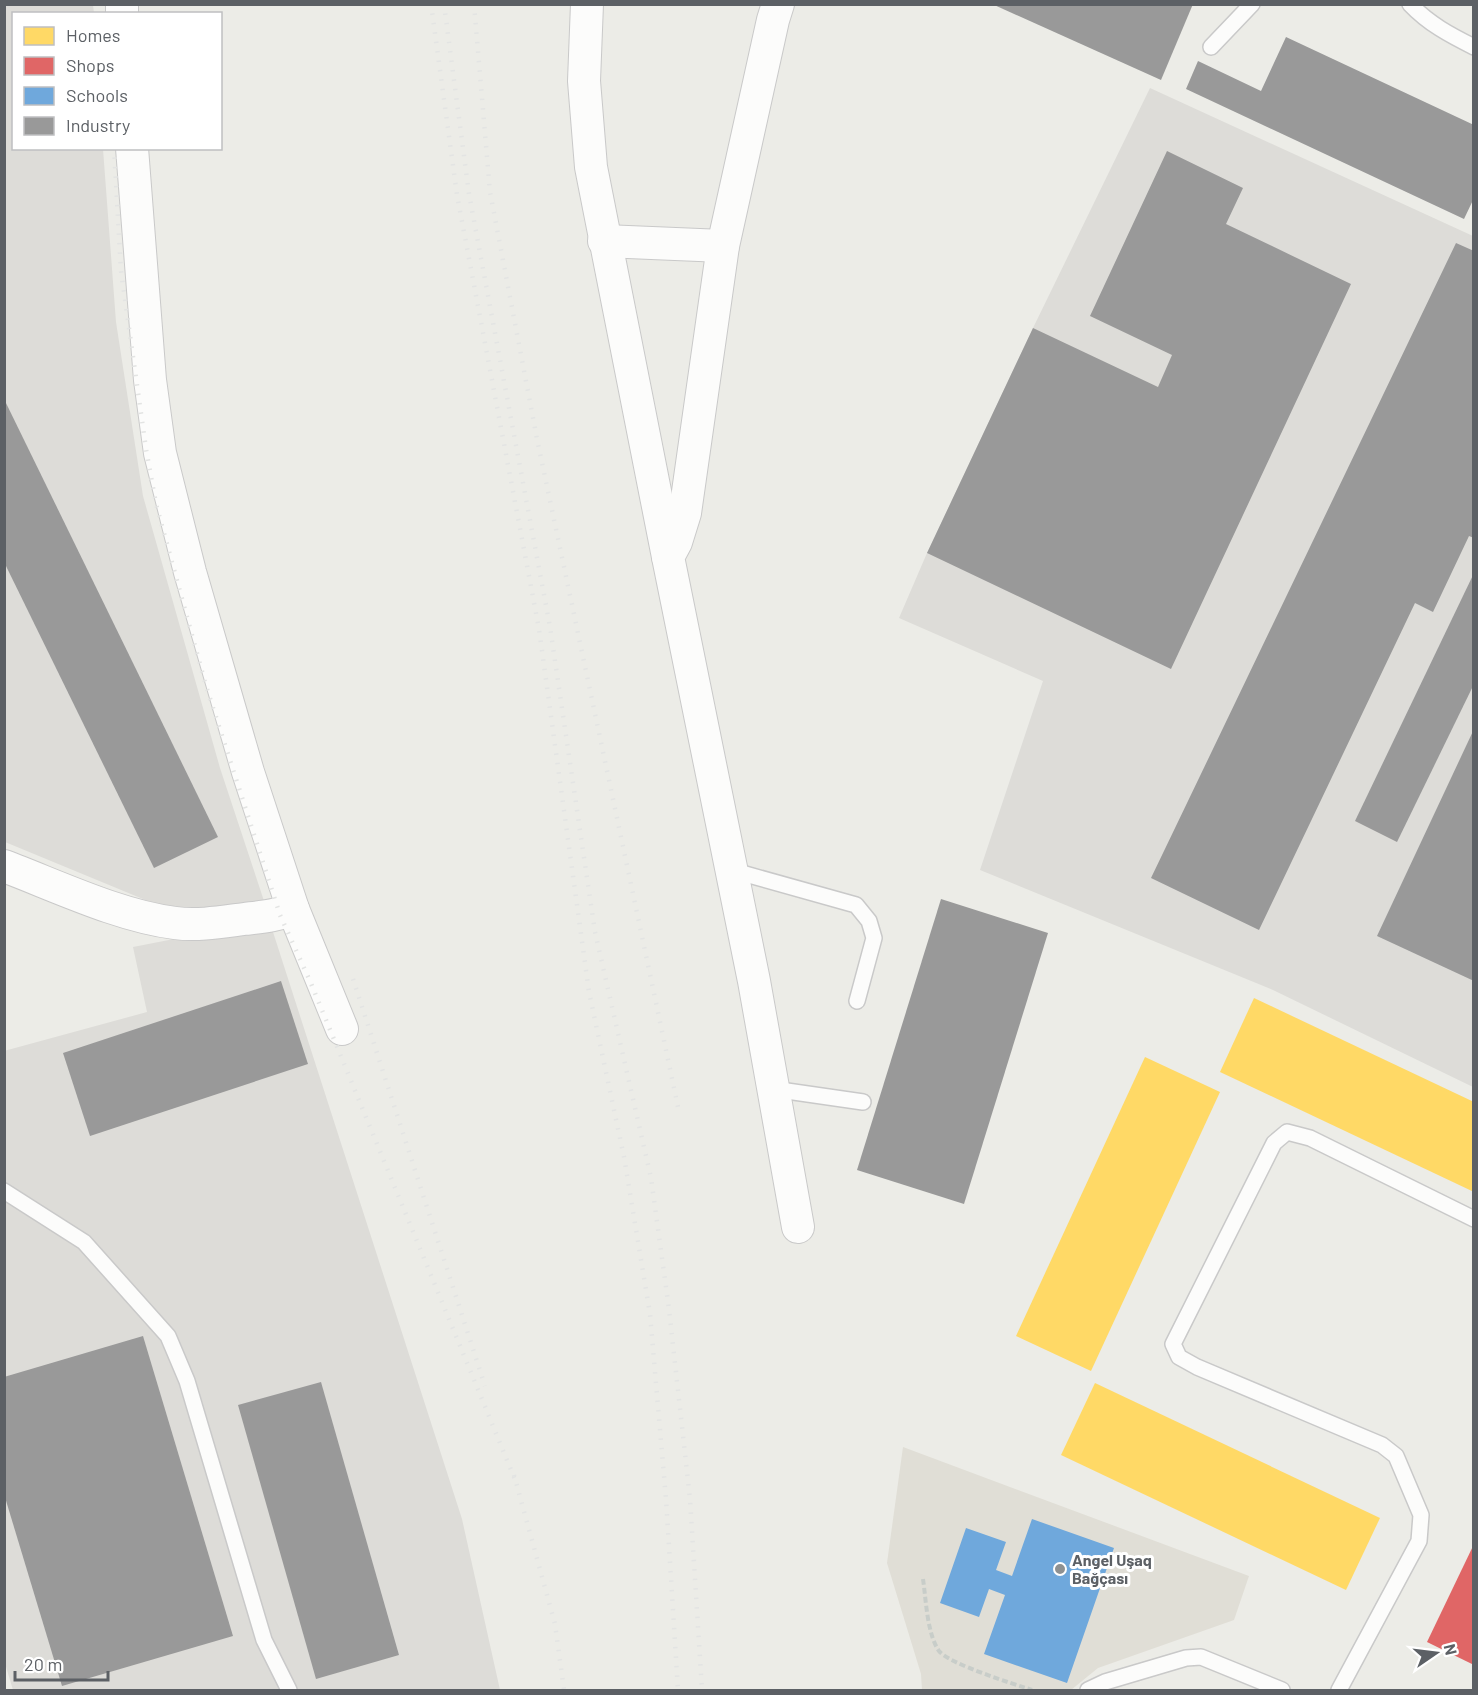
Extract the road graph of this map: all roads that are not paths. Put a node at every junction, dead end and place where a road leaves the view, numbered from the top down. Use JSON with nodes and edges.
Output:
{"nodes":[{"id":1,"x":587,"y":4,"type":"edge"},
{"id":2,"x":778,"y":4,"type":"edge"},
{"id":3,"x":1252,"y":4,"type":"edge"},
{"id":4,"x":1410,"y":4,"type":"edge"},
{"id":5,"x":1211,"y":47,"type":"dead end"},
{"id":6,"x":1473,"y":47,"type":"edge"},
{"id":7,"x":132,"y":150,"type":"edge"},
{"id":8,"x":604,"y":241,"type":"junction"},
{"id":9,"x":723,"y":246,"type":"junction"},
{"id":10,"x":669,"y":557,"type":"junction"},
{"id":11,"x":4,"y":866,"type":"edge"},
{"id":12,"x":731,"y":870,"type":"junction"},
{"id":13,"x":293,"y":909,"type":"junction"},
{"id":14,"x":857,"y":1001,"type":"dead end"},
{"id":15,"x":342,"y":1029,"type":"dead end"},
{"id":16,"x":773,"y":1089,"type":"junction"},
{"id":17,"x":863,"y":1102,"type":"dead end"},
{"id":18,"x":4,"y":1191,"type":"edge"},
{"id":19,"x":1473,"y":1219,"type":"edge"},
{"id":20,"x":798,"y":1227,"type":"dead end"},
{"id":21,"x":1265,"y":1687,"type":"edge"},
{"id":22,"x":289,"y":1690,"type":"edge"},
{"id":23,"x":1088,"y":1690,"type":"edge"},
{"id":24,"x":1282,"y":1690,"type":"edge"},
{"id":25,"x":1339,"y":1690,"type":"edge"}],
"edges":[{"from":1,"to":8,"type":"street"},
{"from":2,"to":9,"type":"street"},
{"from":3,"to":5,"type":"lane"},
{"from":4,"to":6,"type":"lane"},
{"from":7,"to":13,"type":"street"},
{"from":8,"to":9,"type":"street"},
{"from":8,"to":10,"type":"street"},
{"from":9,"to":10,"type":"street"},
{"from":10,"to":12,"type":"street"},
{"from":11,"to":13,"type":"street"},
{"from":12,"to":14,"type":"lane"},
{"from":12,"to":16,"type":"street"},
{"from":13,"to":15,"type":"street"},
{"from":16,"to":17,"type":"lane"},
{"from":16,"to":20,"type":"street"},
{"from":18,"to":22,"type":"lane"},
{"from":19,"to":25,"type":"lane"},
{"from":21,"to":23,"type":"lane"},
{"from":21,"to":24,"type":"lane"}]}
